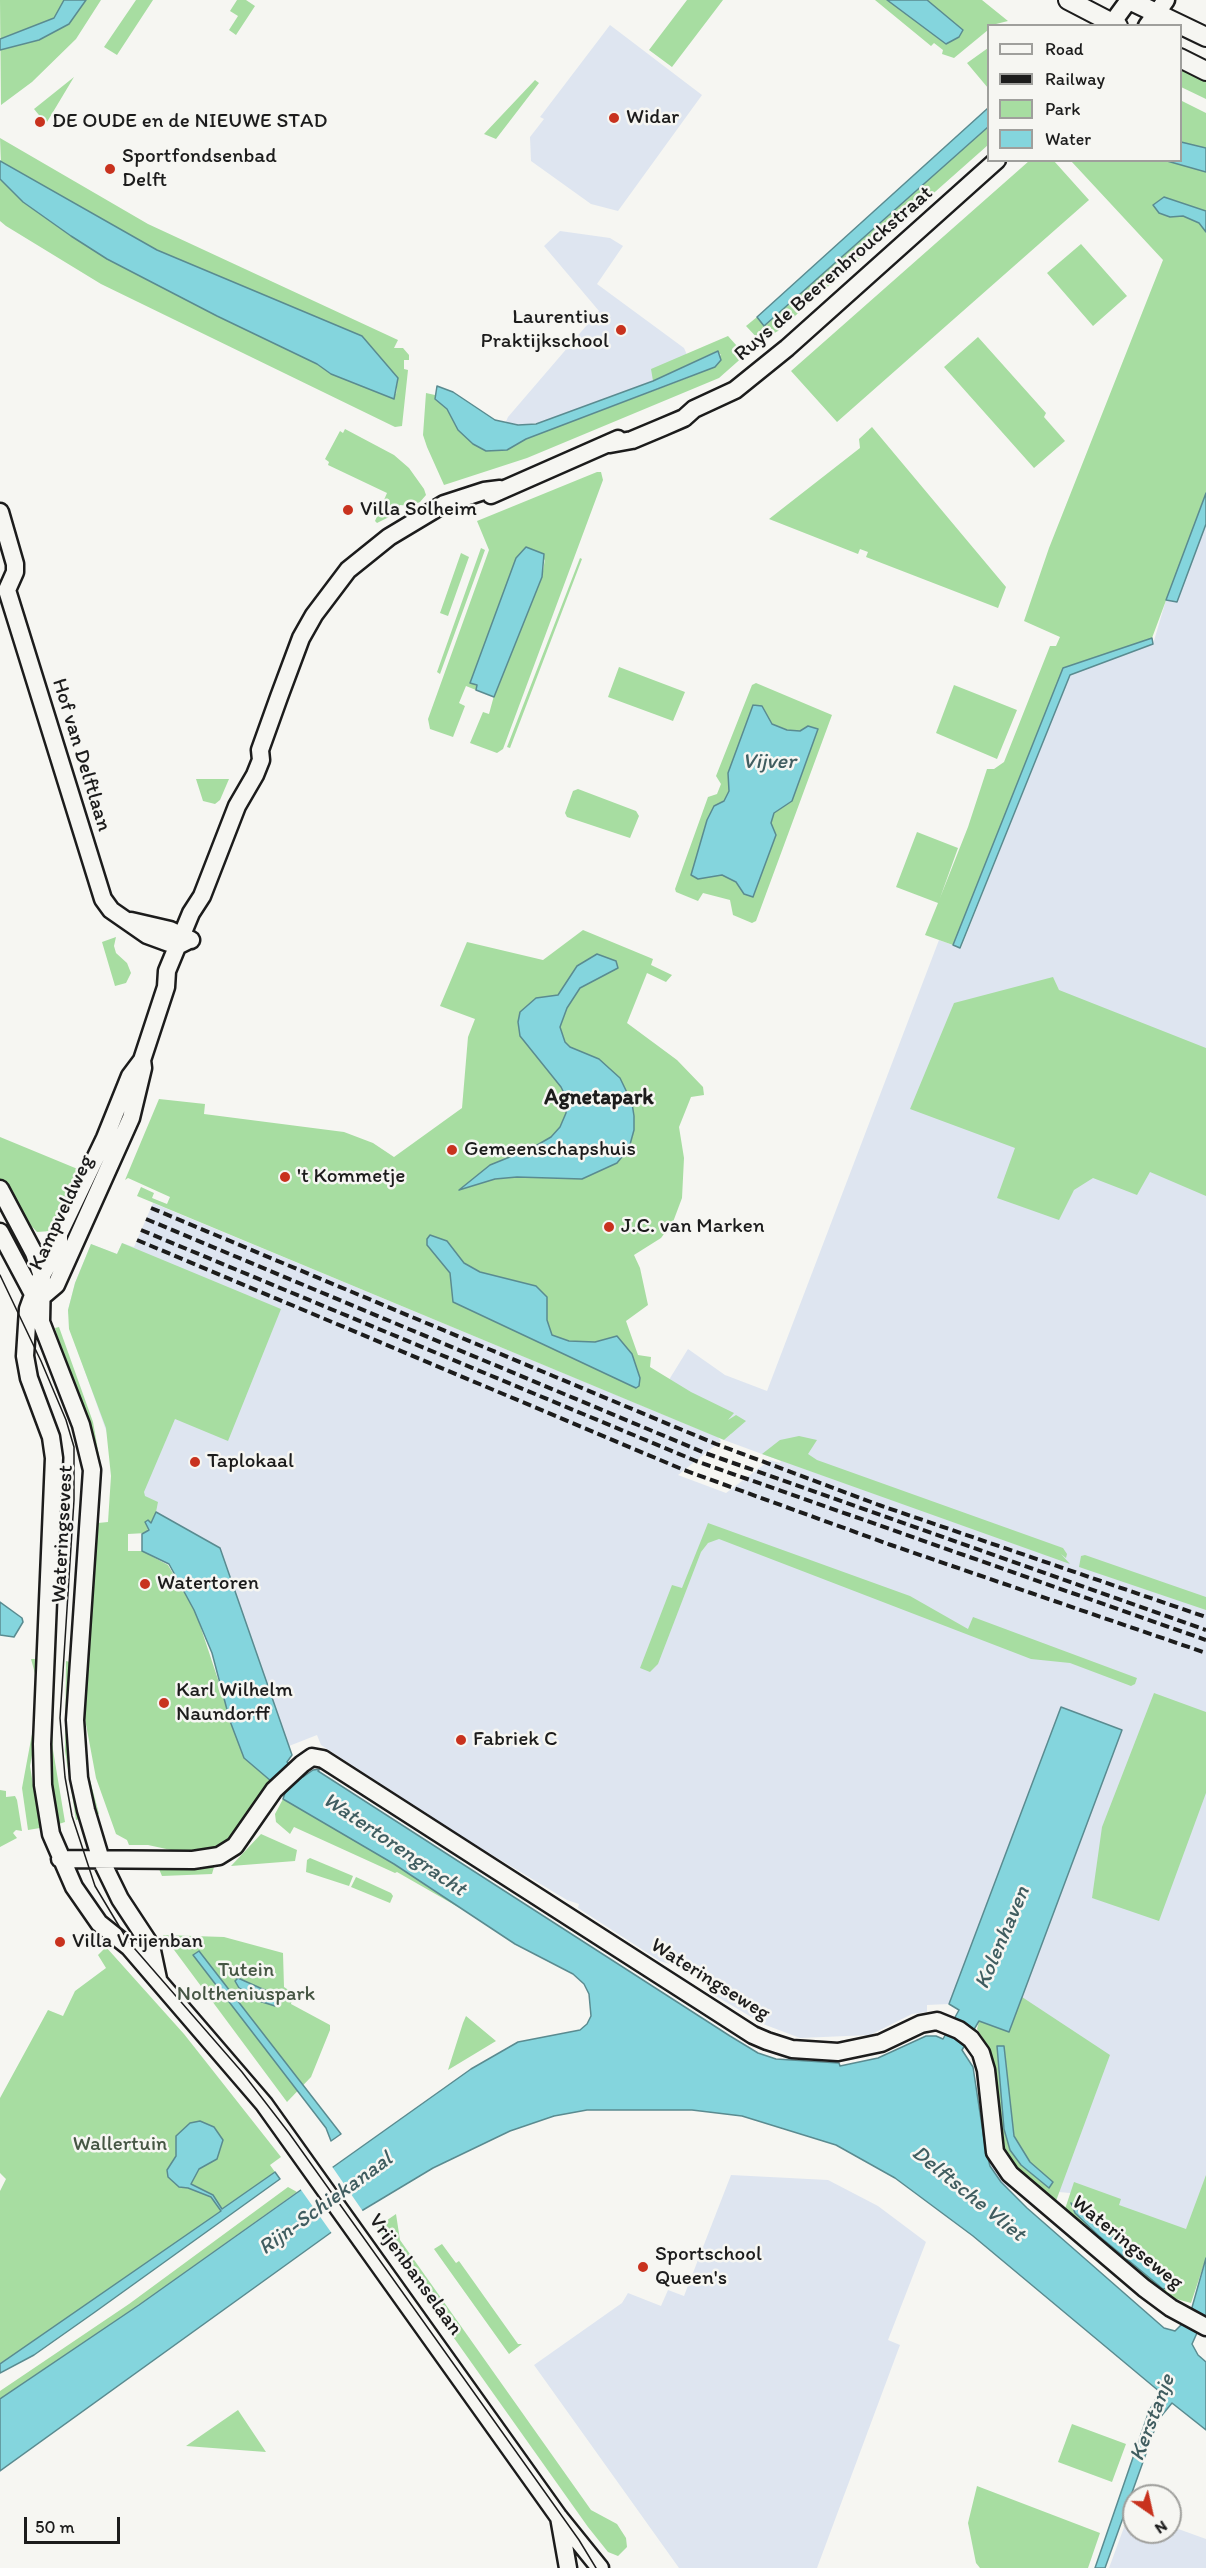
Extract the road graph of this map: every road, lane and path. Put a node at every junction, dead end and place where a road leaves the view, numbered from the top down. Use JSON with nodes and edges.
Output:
{"nodes":[{"id":1,"x":1068,"y":0,"type":"edge"},
{"id":2,"x":1129,"y":0,"type":"edge"},
{"id":3,"x":1157,"y":13,"type":"edge"},
{"id":4,"x":1114,"y":24,"type":"edge"},
{"id":5,"x":1180,"y":24,"type":"edge"},
{"id":6,"x":1182,"y":25,"type":"edge"},
{"id":7,"x":1206,"y":36,"type":"edge"},
{"id":8,"x":1182,"y":59,"type":"edge"},
{"id":9,"x":1206,"y":71,"type":"edge"},
{"id":10,"x":995,"y":162,"type":"edge"},
{"id":11,"x":0,"y":512,"type":"edge"},
{"id":12,"x":3,"y":588,"type":"edge"},
{"id":13,"x":183,"y":940,"type":"junction"},
{"id":14,"x":108,"y":1149,"type":"junction"},
{"id":15,"x":0,"y":1188,"type":"edge"},
{"id":16,"x":0,"y":1232,"type":"edge"},
{"id":17,"x":59,"y":1234,"type":"junction"},
{"id":18,"x":27,"y":1240,"type":"junction"},
{"id":19,"x":42,"y":1276,"type":"junction"},
{"id":20,"x":38,"y":1295,"type":"junction"},
{"id":21,"x":60,"y":1860,"type":"junction"},
{"id":22,"x":102,"y":1860,"type":"junction"},
{"id":23,"x":159,"y":1982,"type":"junction"},
{"id":24,"x":1199,"y":2324,"type":"edge"},
{"id":25,"x":558,"y":2516,"type":"junction"},
{"id":26,"x":568,"y":2568,"type":"edge"},
{"id":27,"x":600,"y":2568,"type":"edge"}],
"edges":[{"from":1,"to":4,"type":"main road"},
{"from":2,"to":3,"type":"main road"},
{"from":2,"to":4,"type":"main road"},
{"from":3,"to":5,"type":"main road"},
{"from":6,"to":7,"type":"main road"},
{"from":8,"to":9,"type":"main road"},
{"from":10,"to":13,"type":"main road","name":"Ruys de Beerenbrouckstraat"},
{"from":11,"to":12,"type":"main road","name":"Hof van Delftlaan"},
{"from":12,"to":13,"type":"main road","name":"Hof van Delftlaan"},
{"from":13,"to":14,"type":"main road","name":"Ruys de Beerenbrouckstraat"},
{"from":14,"to":17,"type":"main road","name":"Kampveldweg"},
{"from":14,"to":20,"type":"main road","name":"Kampveldweg"},
{"from":15,"to":18,"type":"main road","name":"Wateringsevest"},
{"from":16,"to":20,"type":"main road","name":"Wateringsevest"},
{"from":17,"to":18,"type":"main road"},
{"from":17,"to":19,"type":"main road","name":"Kampveldweg"},
{"from":18,"to":19,"type":"main road","name":"Wateringsevest"},
{"from":19,"to":20,"type":"main road","name":"Wateringsevest"},
{"from":20,"to":21,"type":"main road","name":"Wateringsevest"},
{"from":20,"to":22,"type":"main road","name":"Wateringsevest"},
{"from":21,"to":22,"type":"main road","name":"Wateringseweg"},
{"from":21,"to":23,"type":"main road","name":"Vrijenbanselaan"},
{"from":22,"to":23,"type":"main road"},
{"from":22,"to":24,"type":"main road","name":"Wateringseweg"},
{"from":23,"to":25,"type":"main road","name":"Vrijenbanselaan"},
{"from":25,"to":26,"type":"main road","name":"Vrijenbanselaan"},
{"from":25,"to":27,"type":"main road","name":"Vrijenbanselaan"}]}
